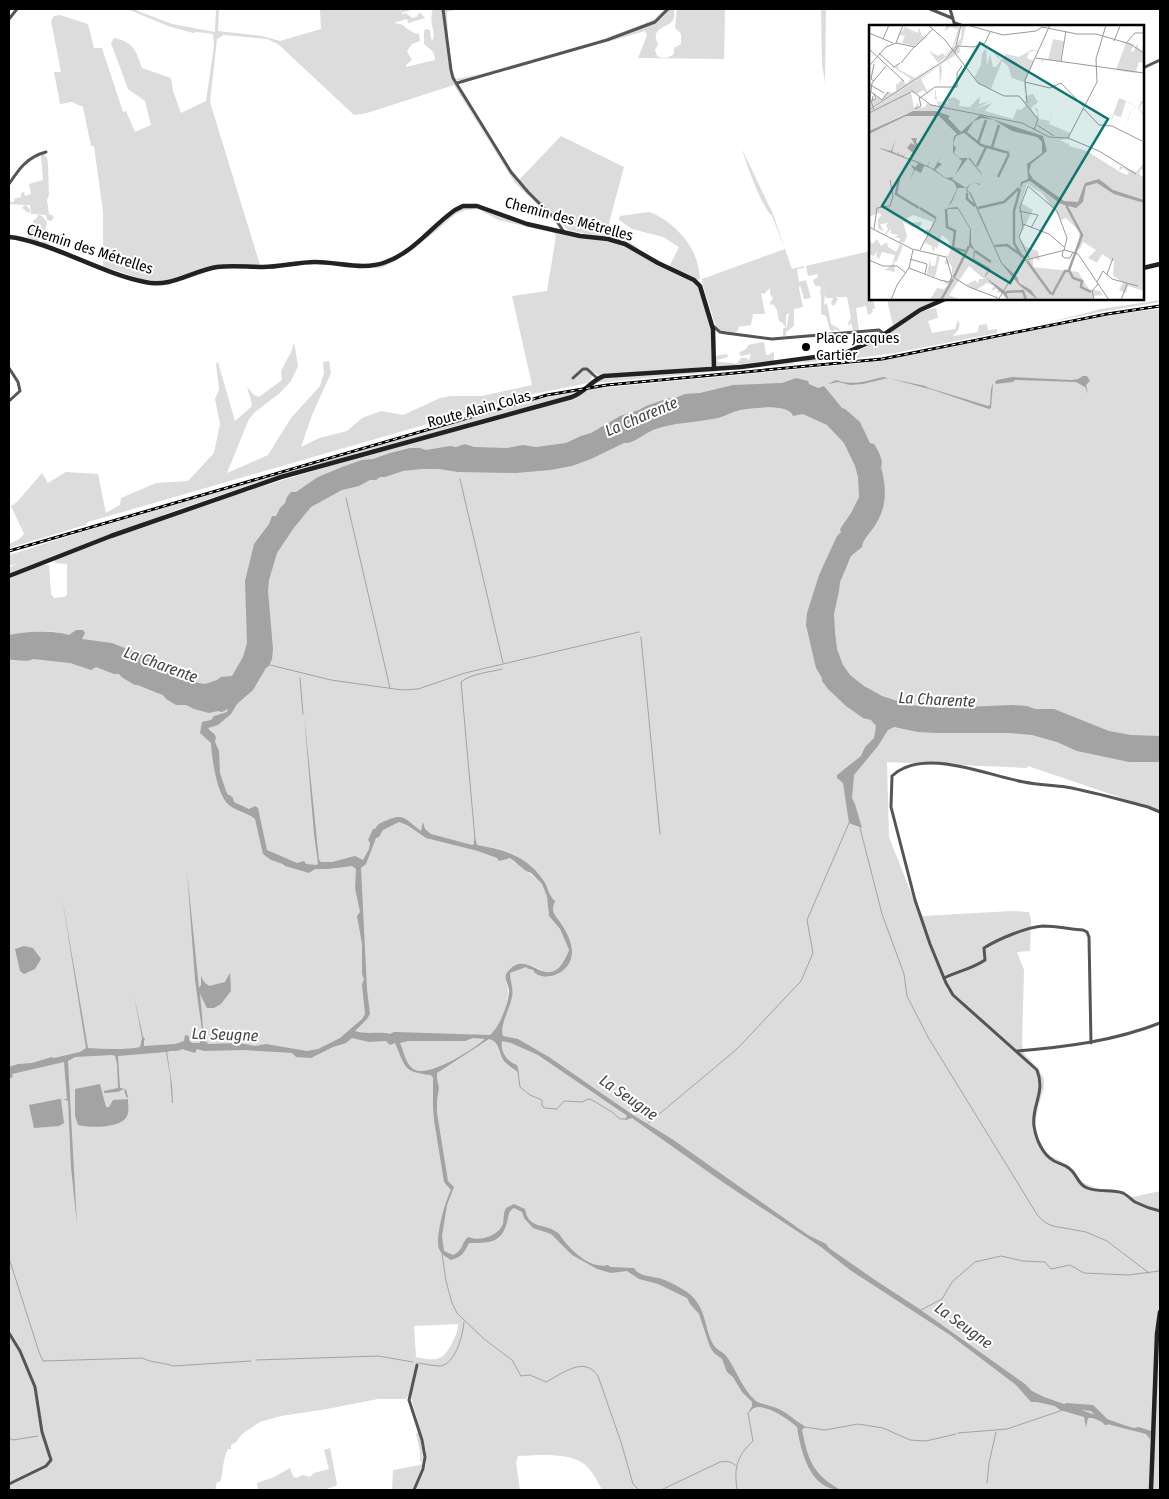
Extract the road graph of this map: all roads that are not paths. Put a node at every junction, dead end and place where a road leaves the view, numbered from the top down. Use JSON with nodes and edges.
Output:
{"nodes":[{"id":1,"x":17,"y":9,"type":"edge"},
{"id":2,"x":443,"y":9,"type":"edge"},
{"id":3,"x":668,"y":9,"type":"edge"},
{"id":4,"x":930,"y":9,"type":"edge"},
{"id":5,"x":950,"y":9,"type":"edge"},
{"id":6,"x":952,"y":18,"type":"junction"},
{"id":7,"x":9,"y":19,"type":"edge"},
{"id":8,"x":954,"y":25,"type":"edge"},
{"id":9,"x":1160,"y":60,"type":"edge"},
{"id":10,"x":1144,"y":68,"type":"edge"},
{"id":11,"x":457,"y":83,"type":"junction"},
{"id":12,"x":46,"y":152,"type":"dead end"},
{"id":13,"x":9,"y":184,"type":"edge"},
{"id":14,"x":564,"y":232,"type":"junction"},
{"id":15,"x":9,"y":237,"type":"edge"},
{"id":16,"x":1160,"y":264,"type":"edge"},
{"id":17,"x":1144,"y":268,"type":"edge"},
{"id":18,"x":943,"y":300,"type":"edge"},
{"id":19,"x":712,"y":325,"type":"junction"},
{"id":20,"x":885,"y":334,"type":"junction"},
{"id":21,"x":9,"y":368,"type":"edge"},
{"id":22,"x":714,"y":369,"type":"junction"},
{"id":23,"x":573,"y":378,"type":"dead end"},
{"id":24,"x":598,"y":379,"type":"junction"},
{"id":25,"x":9,"y":402,"type":"edge"},
{"id":26,"x":9,"y":576,"type":"edge"},
{"id":27,"x":1160,"y":812,"type":"edge"},
{"id":28,"x":944,"y":978,"type":"junction"},
{"id":29,"x":1160,"y":1023,"type":"edge"},
{"id":30,"x":1091,"y":1043,"type":"junction"},
{"id":31,"x":1017,"y":1052,"type":"junction"},
{"id":32,"x":1160,"y":1211,"type":"edge"},
{"id":33,"x":1160,"y":1312,"type":"edge"},
{"id":34,"x":9,"y":1334,"type":"edge"},
{"id":35,"x":417,"y":1365,"type":"dead end"},
{"id":36,"x":9,"y":1484,"type":"edge"},
{"id":37,"x":414,"y":1490,"type":"edge"},
{"id":38,"x":1151,"y":1490,"type":"edge"}],
"edges":[{"from":1,"to":7,"type":"street"},
{"from":2,"to":11,"type":"street"},
{"from":3,"to":11,"type":"street"},
{"from":4,"to":6,"type":"street"},
{"from":5,"to":6,"type":"street"},
{"from":6,"to":8,"type":"street"},
{"from":9,"to":10,"type":"street"},
{"from":11,"to":14,"type":"street"},
{"from":12,"to":13,"type":"street"},
{"from":14,"to":15,"type":"street","name":"Chemin des Métrelles"},
{"from":14,"to":19,"type":"street","name":"Chemin des Métrelles"},
{"from":16,"to":17,"type":"street"},
{"from":18,"to":20,"type":"street","name":"Route Alain Colas"},
{"from":19,"to":20,"type":"street"},
{"from":19,"to":22,"type":"street","name":"Chemin des Métrelles"},
{"from":20,"to":22,"type":"street","name":"Route Alain Colas"},
{"from":21,"to":25,"type":"street"},
{"from":22,"to":24,"type":"street","name":"Route Alain Colas"},
{"from":23,"to":24,"type":"street"},
{"from":24,"to":26,"type":"street","name":"Route Alain Colas"},
{"from":27,"to":28,"type":"street"},
{"from":28,"to":30,"type":"street"},
{"from":28,"to":31,"type":"street"},
{"from":29,"to":30,"type":"street"},
{"from":30,"to":31,"type":"street"},
{"from":31,"to":32,"type":"street"},
{"from":33,"to":38,"type":"street"},
{"from":34,"to":36,"type":"street"},
{"from":35,"to":37,"type":"street"}]}
